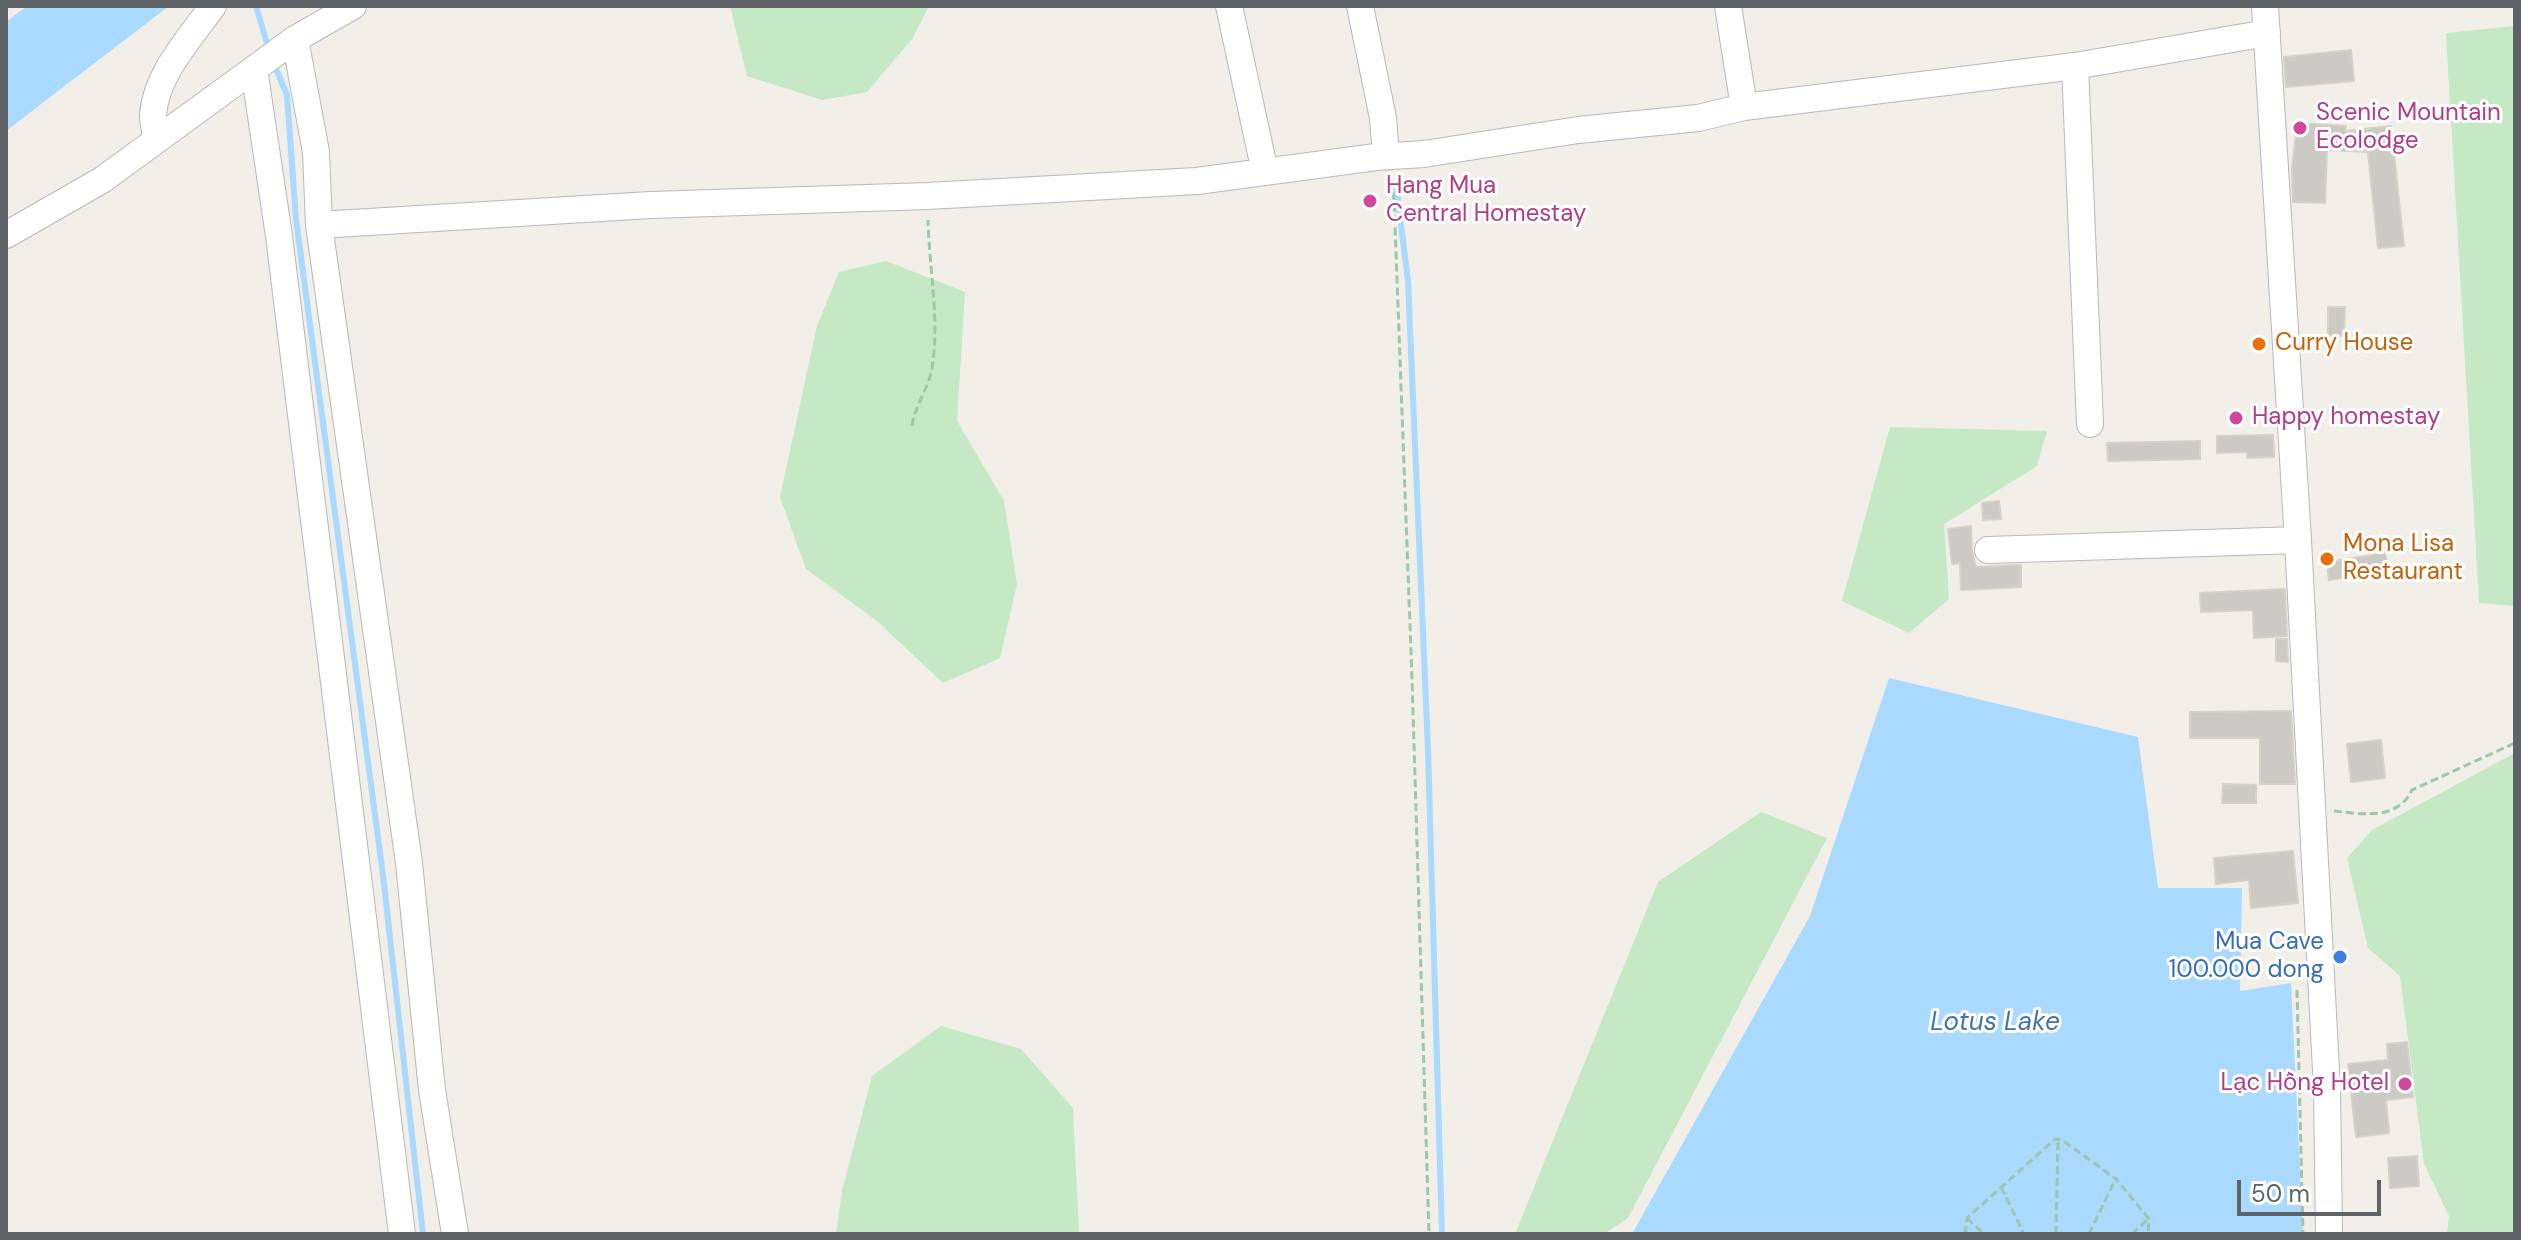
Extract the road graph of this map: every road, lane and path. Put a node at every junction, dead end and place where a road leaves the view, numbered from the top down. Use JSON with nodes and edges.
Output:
{"nodes":[{"id":1,"x":213,"y":6,"type":"edge"},
{"id":2,"x":353,"y":6,"type":"edge"},
{"id":3,"x":1229,"y":6,"type":"edge"},
{"id":4,"x":1360,"y":6,"type":"edge"},
{"id":5,"x":1728,"y":6,"type":"edge"},
{"id":6,"x":2265,"y":6,"type":"edge"},
{"id":7,"x":2267,"y":33,"type":"junction"},
{"id":8,"x":273,"y":55,"type":"junction"},
{"id":9,"x":2075,"y":66,"type":"junction"},
{"id":10,"x":1744,"y":107,"type":"junction"},
{"id":11,"x":157,"y":140,"type":"junction"},
{"id":12,"x":1386,"y":156,"type":"junction"},
{"id":13,"x":1265,"y":172,"type":"junction"},
{"id":14,"x":928,"y":196,"type":"junction"},
{"id":15,"x":319,"y":225,"type":"junction"},
{"id":16,"x":6,"y":235,"type":"edge"},
{"id":17,"x":2090,"y":424,"type":"dead end"},
{"id":18,"x":912,"y":426,"type":"dead end"},
{"id":19,"x":2298,"y":540,"type":"junction"},
{"id":20,"x":1988,"y":550,"type":"dead end"},
{"id":21,"x":2515,"y":743,"type":"edge"},
{"id":22,"x":2311,"y":808,"type":"junction"},
{"id":23,"x":2297,"y":988,"type":"dead end"},
{"id":24,"x":2058,"y":1139,"type":"junction"},
{"id":25,"x":2116,"y":1179,"type":"junction"},
{"id":26,"x":2001,"y":1187,"type":"junction"},
{"id":27,"x":1967,"y":1218,"type":"junction"},
{"id":28,"x":2149,"y":1219,"type":"junction"},
{"id":29,"x":402,"y":1234,"type":"edge"},
{"id":30,"x":455,"y":1234,"type":"edge"},
{"id":31,"x":1429,"y":1234,"type":"edge"},
{"id":32,"x":1965,"y":1234,"type":"edge"},
{"id":33,"x":1984,"y":1234,"type":"edge"},
{"id":34,"x":2024,"y":1234,"type":"edge"},
{"id":35,"x":2056,"y":1234,"type":"edge"},
{"id":36,"x":2089,"y":1234,"type":"edge"},
{"id":37,"x":2132,"y":1234,"type":"edge"},
{"id":38,"x":2148,"y":1234,"type":"edge"},
{"id":39,"x":2303,"y":1234,"type":"edge"},
{"id":40,"x":2329,"y":1234,"type":"edge"}],
"edges":[{"from":1,"to":11,"type":"street"},
{"from":2,"to":8,"type":"street"},
{"from":3,"to":13,"type":"street"},
{"from":4,"to":12,"type":"street"},
{"from":5,"to":10,"type":"street"},
{"from":6,"to":7,"type":"street"},
{"from":7,"to":9,"type":"street"},
{"from":7,"to":19,"type":"street"},
{"from":8,"to":11,"type":"street"},
{"from":8,"to":15,"type":"street"},
{"from":8,"to":29,"type":"street"},
{"from":9,"to":10,"type":"street"},
{"from":9,"to":17,"type":"street"},
{"from":10,"to":12,"type":"street"},
{"from":11,"to":16,"type":"street"},
{"from":12,"to":13,"type":"street"},
{"from":12,"to":31,"type":"path"},
{"from":13,"to":14,"type":"street"},
{"from":14,"to":15,"type":"street"},
{"from":14,"to":18,"type":"path"},
{"from":15,"to":30,"type":"street"},
{"from":19,"to":20,"type":"street"},
{"from":19,"to":22,"type":"street"},
{"from":21,"to":22,"type":"path"},
{"from":22,"to":40,"type":"street"},
{"from":23,"to":39,"type":"path"},
{"from":24,"to":25,"type":"path"},
{"from":24,"to":26,"type":"path"},
{"from":24,"to":35,"type":"path"},
{"from":25,"to":28,"type":"path"},
{"from":25,"to":36,"type":"path"},
{"from":26,"to":27,"type":"path"},
{"from":26,"to":34,"type":"path"},
{"from":27,"to":32,"type":"path"},
{"from":27,"to":33,"type":"path"},
{"from":28,"to":37,"type":"path"},
{"from":28,"to":38,"type":"path"}]}
